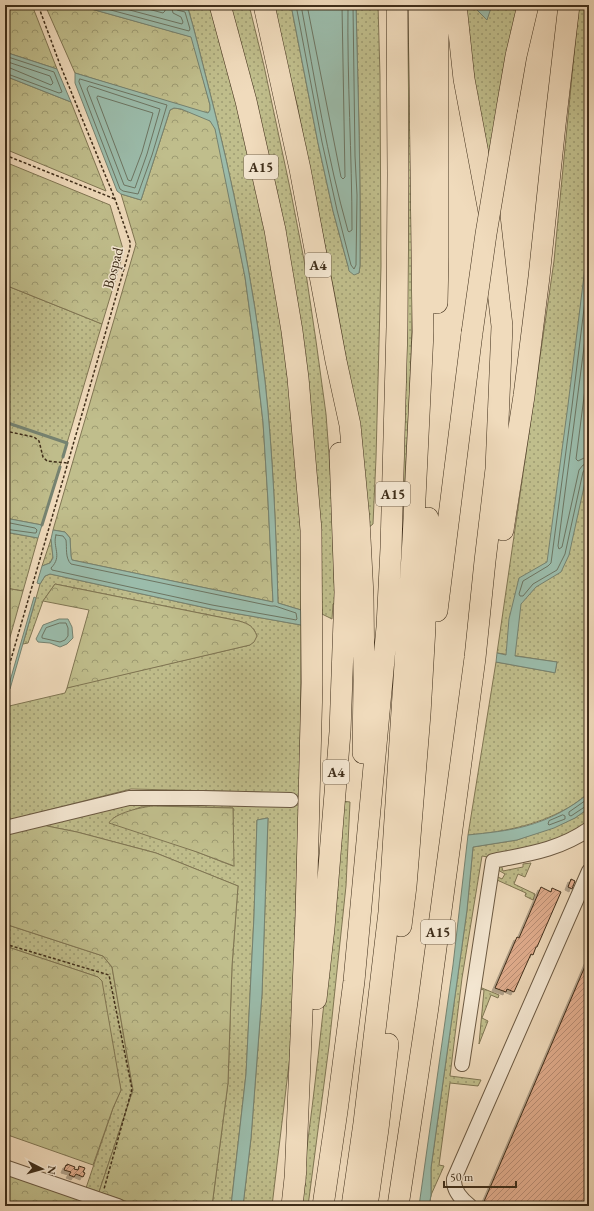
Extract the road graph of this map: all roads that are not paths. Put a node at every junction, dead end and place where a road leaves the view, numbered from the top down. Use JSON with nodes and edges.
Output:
{"nodes":[{"id":1,"x":220,"y":5,"type":"edge"},
{"id":2,"x":264,"y":5,"type":"edge"},
{"id":3,"x":397,"y":5,"type":"edge"},
{"id":4,"x":419,"y":5,"type":"edge"},
{"id":5,"x":438,"y":5,"type":"edge"},
{"id":6,"x":456,"y":5,"type":"edge"},
{"id":7,"x":528,"y":5,"type":"edge"},
{"id":8,"x":569,"y":5,"type":"edge"},
{"id":9,"x":336,"y":361,"type":"junction"},
{"id":10,"x":477,"y":648,"type":"junction"},
{"id":11,"x":420,"y":714,"type":"junction"},
{"id":12,"x":291,"y":800,"type":"dead end"},
{"id":13,"x":5,"y":828,"type":"edge"},
{"id":14,"x":589,"y":829,"type":"edge"},
{"id":15,"x":589,"y":871,"type":"edge"},
{"id":16,"x":354,"y":981,"type":"junction"},
{"id":17,"x":462,"y":1064,"type":"dead end"},
{"id":18,"x":5,"y":1167,"type":"edge"},
{"id":19,"x":295,"y":1182,"type":"junction"},
{"id":20,"x":118,"y":1206,"type":"edge"},
{"id":21,"x":292,"y":1206,"type":"edge"},
{"id":22,"x":323,"y":1206,"type":"edge"},
{"id":23,"x":352,"y":1206,"type":"edge"},
{"id":24,"x":367,"y":1206,"type":"edge"},
{"id":25,"x":398,"y":1206,"type":"edge"},
{"id":26,"x":470,"y":1206,"type":"edge"}],
"edges":[{"from":1,"to":19,"type":"highway","number":"A15"},
{"from":2,"to":9,"type":"highway","number":"A4"},
{"from":3,"to":16,"type":"highway","number":"A15"},
{"from":4,"to":23,"type":"highway","number":"A15"},
{"from":5,"to":11,"type":"highway","number":"A15"},
{"from":6,"to":10,"type":"highway","number":"A15"},
{"from":7,"to":11,"type":"highway","number":"A15","bridge":true},
{"from":8,"to":10,"type":"highway","number":"A15"},
{"from":9,"to":16,"type":"highway","number":"A4"},
{"from":9,"to":19,"type":"highway","number":"A4"},
{"from":10,"to":25,"type":"highway","number":"A15"},
{"from":11,"to":24,"type":"highway","number":"A15"},
{"from":12,"to":13,"type":"street"},
{"from":14,"to":17,"type":"street"},
{"from":15,"to":26,"type":"street"},
{"from":16,"to":22,"type":"highway","number":"A15"},
{"from":18,"to":20,"type":"street"},
{"from":19,"to":21,"type":"highway","number":"A15"}]}
